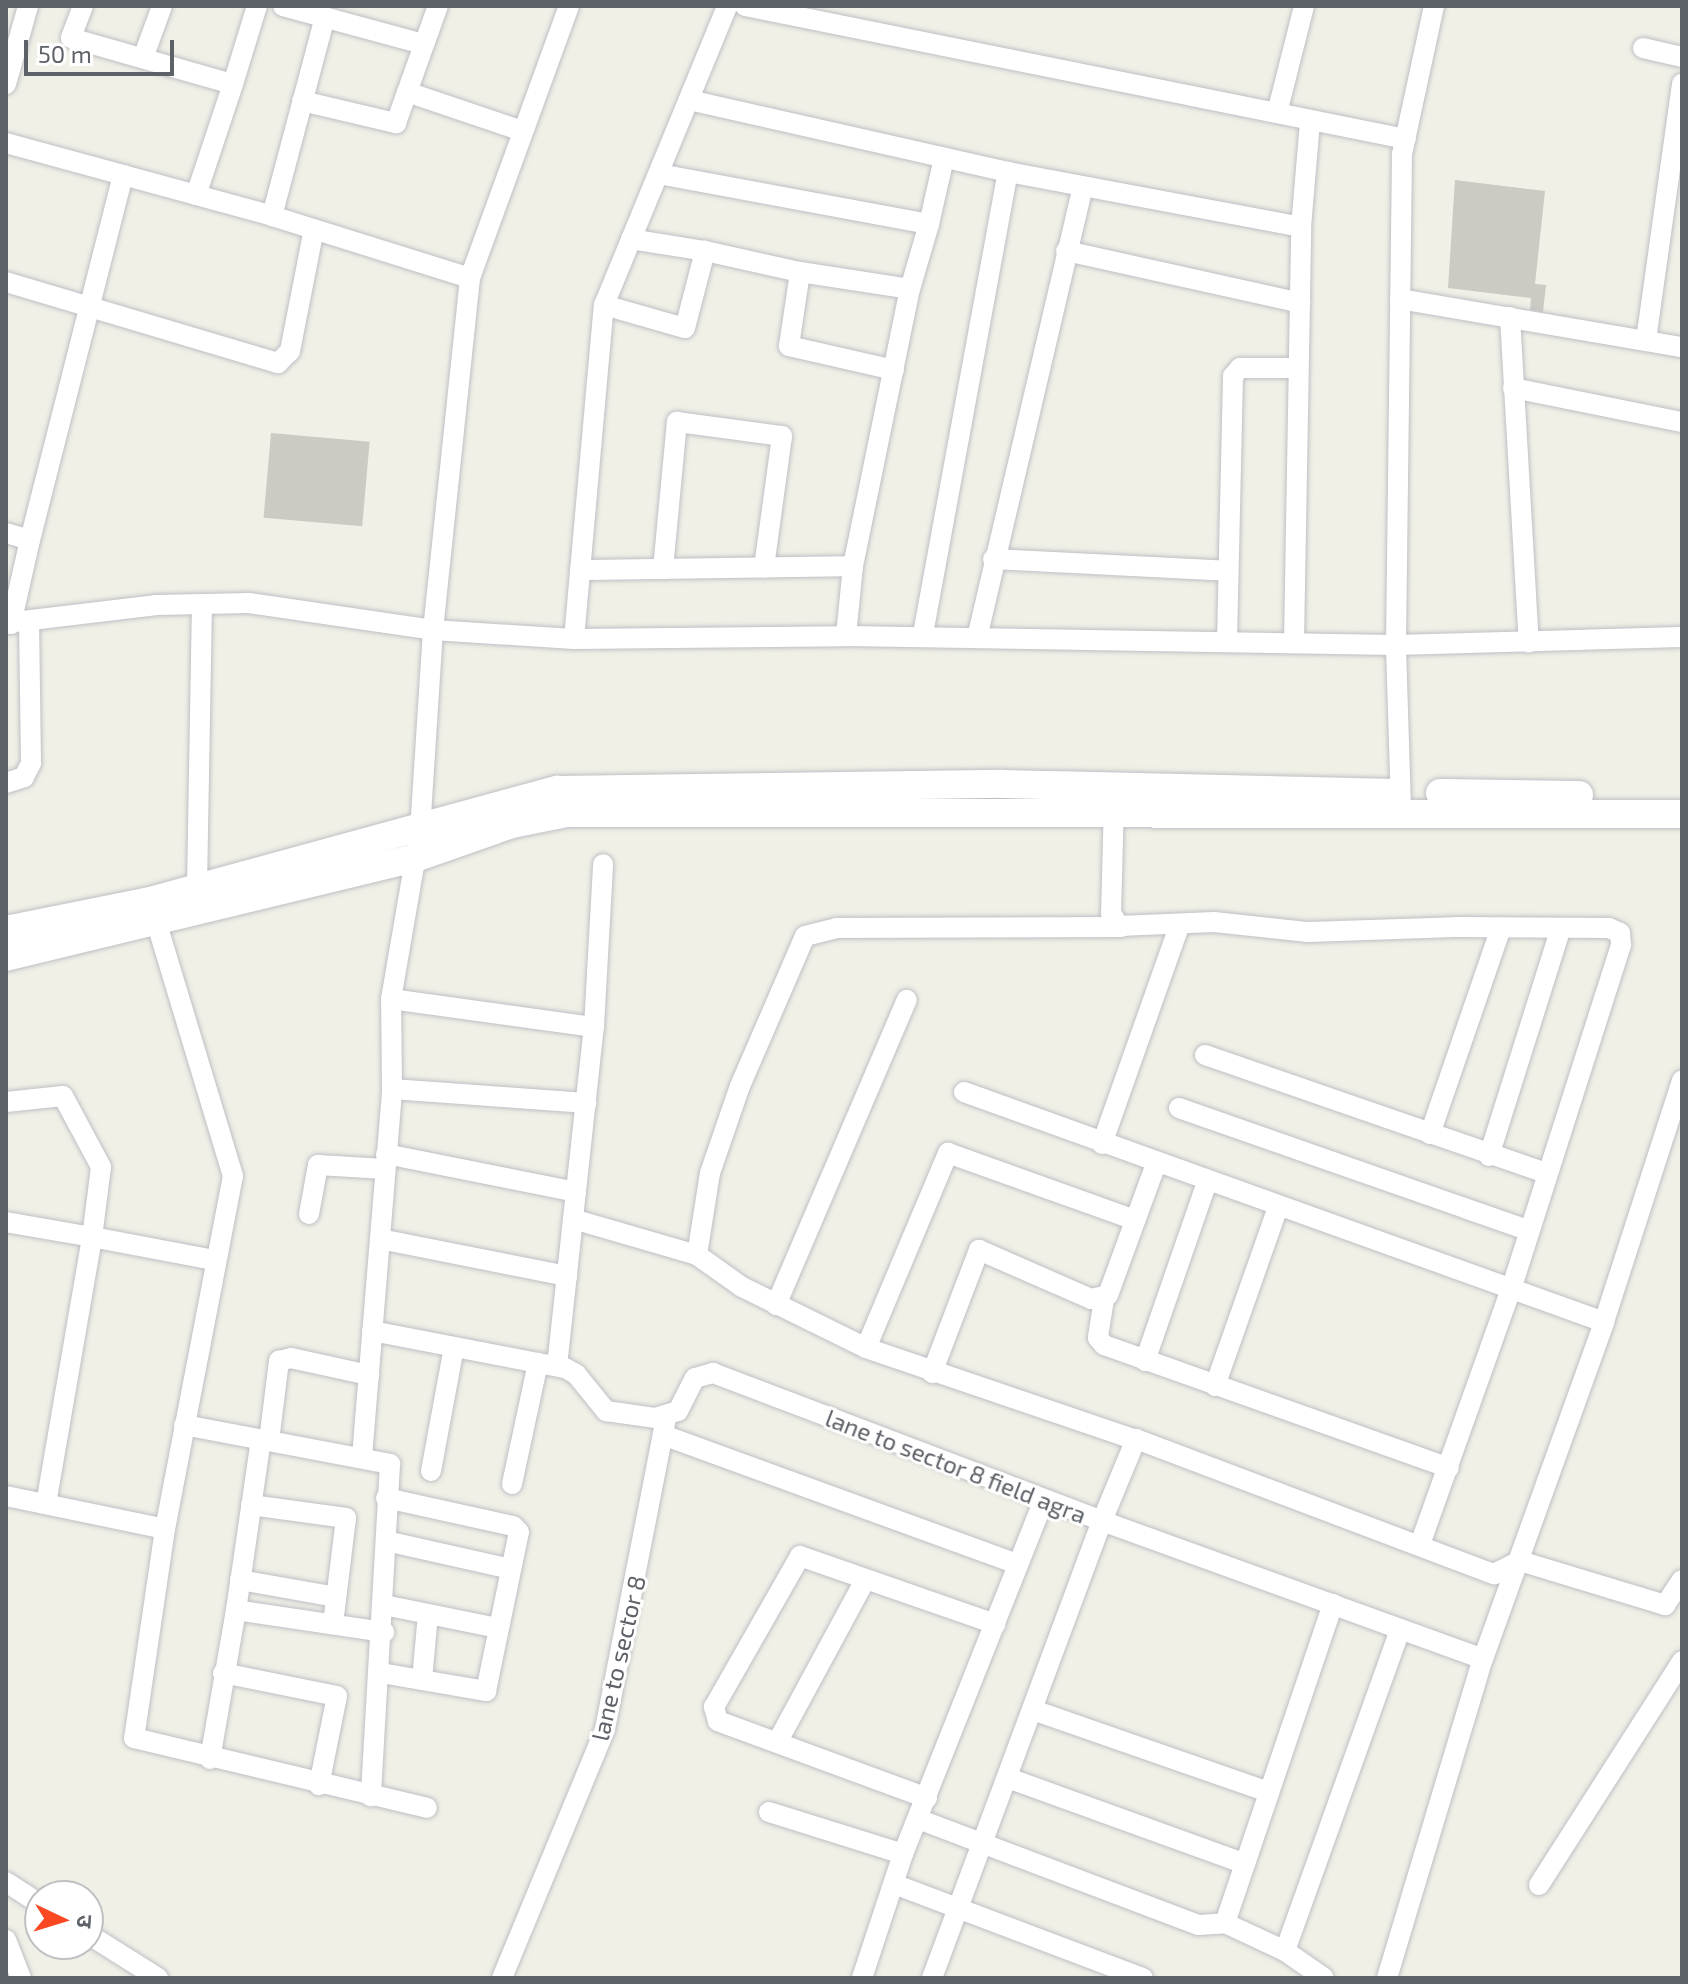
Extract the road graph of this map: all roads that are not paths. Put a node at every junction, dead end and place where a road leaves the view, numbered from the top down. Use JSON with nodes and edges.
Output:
{"nodes":[{"id":1,"x":28,"y":6,"type":"edge"},
{"id":2,"x":83,"y":6,"type":"edge"},
{"id":3,"x":162,"y":6,"type":"edge"},
{"id":4,"x":257,"y":6,"type":"edge"},
{"id":5,"x":283,"y":6,"type":"edge"},
{"id":6,"x":438,"y":6,"type":"edge"},
{"id":7,"x":727,"y":6,"type":"edge"},
{"id":8,"x":745,"y":6,"type":"edge"},
{"id":9,"x":1302,"y":6,"type":"edge"},
{"id":10,"x":1434,"y":6,"type":"edge"},
{"id":11,"x":564,"y":7,"type":"edge"},
{"id":12,"x":325,"y":17,"type":"junction"},
{"id":13,"x":423,"y":44,"type":"junction"},
{"id":14,"x":1643,"y":48,"type":"dead end"},
{"id":15,"x":1682,"y":57,"type":"edge"},
{"id":16,"x":143,"y":58,"type":"junction"},
{"id":17,"x":6,"y":84,"type":"edge"},
{"id":18,"x":233,"y":84,"type":"junction"},
{"id":19,"x":1682,"y":84,"type":"edge"},
{"id":20,"x":407,"y":92,"type":"junction"},
{"id":21,"x":689,"y":100,"type":"junction"},
{"id":22,"x":302,"y":101,"type":"junction"},
{"id":23,"x":1277,"y":113,"type":"junction"},
{"id":24,"x":1310,"y":122,"type":"junction"},
{"id":25,"x":522,"y":131,"type":"junction"},
{"id":26,"x":1406,"y":139,"type":"junction"},
{"id":27,"x":6,"y":143,"type":"edge"},
{"id":28,"x":944,"y":158,"type":"junction"},
{"id":29,"x":1008,"y":172,"type":"junction"},
{"id":30,"x":659,"y":174,"type":"junction"},
{"id":31,"x":123,"y":175,"type":"junction"},
{"id":32,"x":1083,"y":187,"type":"junction"},
{"id":33,"x":196,"y":195,"type":"junction"},
{"id":34,"x":272,"y":216,"type":"junction"},
{"id":35,"x":929,"y":224,"type":"junction"},
{"id":36,"x":1301,"y":227,"type":"junction"},
{"id":37,"x":314,"y":229,"type":"junction"},
{"id":38,"x":631,"y":239,"type":"junction"},
{"id":39,"x":705,"y":251,"type":"junction"},
{"id":40,"x":1066,"y":251,"type":"junction"},
{"id":41,"x":800,"y":272,"type":"junction"},
{"id":42,"x":470,"y":278,"type":"junction"},
{"id":43,"x":7,"y":286,"type":"edge"},
{"id":44,"x":910,"y":289,"type":"junction"},
{"id":45,"x":1400,"y":299,"type":"junction"},
{"id":46,"x":1300,"y":303,"type":"junction"},
{"id":47,"x":90,"y":305,"type":"junction"},
{"id":48,"x":604,"y":305,"type":"junction"},
{"id":49,"x":1510,"y":317,"type":"junction"},
{"id":50,"x":1646,"y":340,"type":"junction"},
{"id":51,"x":1682,"y":347,"type":"edge"},
{"id":52,"x":1298,"y":368,"type":"junction"},
{"id":53,"x":894,"y":370,"type":"junction"},
{"id":54,"x":1513,"y":388,"type":"junction"},
{"id":55,"x":1682,"y":422,"type":"edge"},
{"id":56,"x":6,"y":533,"type":"edge"},
{"id":57,"x":30,"y":540,"type":"junction"},
{"id":58,"x":993,"y":559,"type":"junction"},
{"id":59,"x":853,"y":566,"type":"junction"},
{"id":60,"x":764,"y":568,"type":"junction"},
{"id":61,"x":663,"y":569,"type":"junction"},
{"id":62,"x":580,"y":570,"type":"junction"},
{"id":63,"x":1227,"y":571,"type":"junction"},
{"id":64,"x":202,"y":604,"type":"junction"},
{"id":65,"x":15,"y":623,"type":"edge"},
{"id":66,"x":433,"y":630,"type":"junction"},
{"id":67,"x":923,"y":634,"type":"junction"},
{"id":68,"x":846,"y":636,"type":"junction"},
{"id":69,"x":1682,"y":637,"type":"edge"},
{"id":70,"x":977,"y":638,"type":"junction"},
{"id":71,"x":574,"y":639,"type":"junction"},
{"id":72,"x":1227,"y":641,"type":"junction"},
{"id":73,"x":1294,"y":642,"type":"junction"},
{"id":74,"x":1529,"y":642,"type":"junction"},
{"id":75,"x":1396,"y":645,"type":"junction"},
{"id":76,"x":6,"y":783,"type":"edge"},
{"id":77,"x":1682,"y":796,"type":"edge"},
{"id":78,"x":1114,"y":799,"type":"junction"},
{"id":79,"x":1401,"y":803,"type":"junction"},
{"id":80,"x":1682,"y":814,"type":"edge"},
{"id":81,"x":420,"y":831,"type":"junction"},
{"id":82,"x":412,"y":859,"type":"junction"},
{"id":83,"x":603,"y":864,"type":"dead end"},
{"id":84,"x":197,"y":888,"type":"junction"},
{"id":85,"x":156,"y":921,"type":"junction"},
{"id":86,"x":1180,"y":924,"type":"junction"},
{"id":87,"x":1122,"y":927,"type":"junction"},
{"id":88,"x":1501,"y":928,"type":"junction"},
{"id":89,"x":1561,"y":928,"type":"junction"},
{"id":90,"x":6,"y":930,"type":"edge"},
{"id":91,"x":6,"y":957,"type":"edge"},
{"id":92,"x":391,"y":999,"type":"junction"},
{"id":93,"x":907,"y":1000,"type":"dead end"},
{"id":94,"x":594,"y":1027,"type":"junction"},
{"id":95,"x":1205,"y":1055,"type":"dead end"},
{"id":96,"x":1682,"y":1080,"type":"edge"},
{"id":97,"x":392,"y":1089,"type":"junction"},
{"id":98,"x":964,"y":1092,"type":"dead end"},
{"id":99,"x":6,"y":1102,"type":"edge"},
{"id":100,"x":586,"y":1103,"type":"junction"},
{"id":101,"x":1179,"y":1108,"type":"dead end"},
{"id":102,"x":1430,"y":1134,"type":"junction"},
{"id":103,"x":1102,"y":1144,"type":"junction"},
{"id":104,"x":1489,"y":1156,"type":"junction"},
{"id":105,"x":386,"y":1162,"type":"junction"},
{"id":106,"x":1156,"y":1164,"type":"junction"},
{"id":107,"x":1545,"y":1173,"type":"junction"},
{"id":108,"x":1207,"y":1182,"type":"junction"},
{"id":109,"x":576,"y":1192,"type":"junction"},
{"id":110,"x":1278,"y":1207,"type":"junction"},
{"id":111,"x":309,"y":1214,"type":"dead end"},
{"id":112,"x":573,"y":1219,"type":"junction"},
{"id":113,"x":1135,"y":1220,"type":"junction"},
{"id":114,"x":6,"y":1222,"type":"edge"},
{"id":115,"x":1528,"y":1230,"type":"junction"},
{"id":116,"x":92,"y":1237,"type":"junction"},
{"id":117,"x":380,"y":1239,"type":"junction"},
{"id":118,"x":697,"y":1255,"type":"junction"},
{"id":119,"x":214,"y":1260,"type":"junction"},
{"id":120,"x":567,"y":1276,"type":"junction"},
{"id":121,"x":1511,"y":1289,"type":"junction"},
{"id":122,"x":1104,"y":1299,"type":"junction"},
{"id":123,"x":776,"y":1305,"type":"junction"},
{"id":124,"x":1604,"y":1322,"type":"junction"},
{"id":125,"x":372,"y":1331,"type":"junction"},
{"id":126,"x":454,"y":1347,"type":"junction"},
{"id":127,"x":866,"y":1348,"type":"junction"},
{"id":128,"x":1145,"y":1361,"type":"junction"},
{"id":129,"x":548,"y":1364,"type":"junction"},
{"id":130,"x":932,"y":1373,"type":"junction"},
{"id":131,"x":369,"y":1375,"type":"junction"},
{"id":132,"x":1215,"y":1386,"type":"junction"},
{"id":133,"x":184,"y":1425,"type":"junction"},
{"id":134,"x":664,"y":1426,"type":"junction"},
{"id":135,"x":1134,"y":1439,"type":"junction"},
{"id":136,"x":265,"y":1440,"type":"junction"},
{"id":137,"x":362,"y":1457,"type":"junction"},
{"id":138,"x":1449,"y":1468,"type":"junction"},
{"id":139,"x":431,"y":1471,"type":"dead end"},
{"id":140,"x":512,"y":1484,"type":"dead end"},
{"id":141,"x":6,"y":1496,"type":"edge"},
{"id":142,"x":386,"y":1498,"type":"junction"},
{"id":143,"x":1044,"y":1500,"type":"junction"},
{"id":144,"x":46,"y":1504,"type":"junction"},
{"id":145,"x":251,"y":1505,"type":"junction"},
{"id":146,"x":1102,"y":1521,"type":"junction"},
{"id":147,"x":165,"y":1529,"type":"junction"},
{"id":148,"x":386,"y":1541,"type":"junction"},
{"id":149,"x":1420,"y":1544,"type":"junction"},
{"id":150,"x":1520,"y":1561,"type":"junction"},
{"id":151,"x":1018,"y":1564,"type":"junction"},
{"id":152,"x":511,"y":1569,"type":"junction"},
{"id":153,"x":240,"y":1580,"type":"junction"},
{"id":154,"x":865,"y":1580,"type":"junction"},
{"id":155,"x":1682,"y":1580,"type":"edge"},
{"id":156,"x":336,"y":1597,"type":"junction"},
{"id":157,"x":1333,"y":1604,"type":"junction"},
{"id":158,"x":384,"y":1605,"type":"junction"},
{"id":159,"x":236,"y":1610,"type":"junction"},
{"id":160,"x":428,"y":1614,"type":"junction"},
{"id":161,"x":333,"y":1624,"type":"junction"},
{"id":162,"x":995,"y":1624,"type":"junction"},
{"id":163,"x":498,"y":1628,"type":"junction"},
{"id":164,"x":1400,"y":1629,"type":"junction"},
{"id":165,"x":384,"y":1632,"type":"junction"},
{"id":166,"x":1483,"y":1659,"type":"junction"},
{"id":167,"x":1682,"y":1661,"type":"edge"},
{"id":168,"x":223,"y":1673,"type":"junction"},
{"id":169,"x":381,"y":1673,"type":"junction"},
{"id":170,"x":422,"y":1680,"type":"junction"},
{"id":171,"x":1033,"y":1710,"type":"junction"},
{"id":172,"x":778,"y":1741,"type":"junction"},
{"id":173,"x":210,"y":1759,"type":"junction"},
{"id":174,"x":1008,"y":1778,"type":"junction"},
{"id":175,"x":319,"y":1785,"type":"junction"},
{"id":176,"x":1269,"y":1792,"type":"junction"},
{"id":177,"x":371,"y":1796,"type":"junction"},
{"id":178,"x":927,"y":1798,"type":"junction"},
{"id":179,"x":427,"y":1808,"type":"dead end"},
{"id":180,"x":769,"y":1812,"type":"dead end"},
{"id":181,"x":918,"y":1819,"type":"junction"},
{"id":182,"x":984,"y":1844,"type":"junction"},
{"id":183,"x":903,"y":1854,"type":"junction"},
{"id":184,"x":1245,"y":1864,"type":"junction"},
{"id":185,"x":6,"y":1882,"type":"edge"},
{"id":186,"x":894,"y":1884,"type":"junction"},
{"id":187,"x":1539,"y":1885,"type":"dead end"},
{"id":188,"x":24,"y":1894,"type":"edge"},
{"id":189,"x":959,"y":1908,"type":"junction"},
{"id":190,"x":1225,"y":1923,"type":"junction"},
{"id":191,"x":6,"y":1940,"type":"edge"},
{"id":192,"x":104,"y":1944,"type":"edge"},
{"id":193,"x":1285,"y":1951,"type":"junction"},
{"id":194,"x":21,"y":1978,"type":"edge"},
{"id":195,"x":158,"y":1978,"type":"edge"},
{"id":196,"x":502,"y":1978,"type":"edge"},
{"id":197,"x":862,"y":1978,"type":"edge"},
{"id":198,"x":932,"y":1978,"type":"edge"},
{"id":199,"x":1143,"y":1978,"type":"edge"},
{"id":200,"x":1324,"y":1978,"type":"edge"},
{"id":201,"x":1387,"y":1978,"type":"edge"}],
"edges":[{"from":1,"to":17,"type":"street"},
{"from":2,"to":16,"type":"street"},
{"from":3,"to":16,"type":"street"},
{"from":4,"to":18,"type":"street"},
{"from":5,"to":12,"type":"street"},
{"from":6,"to":13,"type":"street"},
{"from":7,"to":21,"type":"street"},
{"from":8,"to":23,"type":"street"},
{"from":9,"to":23,"type":"street"},
{"from":10,"to":26,"type":"street"},
{"from":11,"to":25,"type":"street"},
{"from":12,"to":13,"type":"street"},
{"from":12,"to":22,"type":"street"},
{"from":13,"to":20,"type":"street"},
{"from":14,"to":15,"type":"street"},
{"from":16,"to":18,"type":"street"},
{"from":18,"to":33,"type":"street"},
{"from":19,"to":50,"type":"street"},
{"from":20,"to":22,"type":"street"},
{"from":20,"to":25,"type":"street"},
{"from":21,"to":28,"type":"street"},
{"from":21,"to":30,"type":"street"},
{"from":22,"to":34,"type":"street"},
{"from":23,"to":24,"type":"street"},
{"from":24,"to":26,"type":"street"},
{"from":24,"to":36,"type":"street"},
{"from":25,"to":42,"type":"street"},
{"from":26,"to":45,"type":"street"},
{"from":27,"to":31,"type":"street"},
{"from":28,"to":29,"type":"street"},
{"from":28,"to":35,"type":"street"},
{"from":29,"to":32,"type":"street"},
{"from":29,"to":67,"type":"street"},
{"from":30,"to":35,"type":"street"},
{"from":30,"to":38,"type":"street"},
{"from":31,"to":33,"type":"street"},
{"from":31,"to":47,"type":"street"},
{"from":32,"to":36,"type":"street"},
{"from":32,"to":40,"type":"street"},
{"from":33,"to":34,"type":"street"},
{"from":34,"to":37,"type":"street"},
{"from":35,"to":44,"type":"street"},
{"from":36,"to":46,"type":"street"},
{"from":37,"to":42,"type":"street"},
{"from":37,"to":47,"type":"street"},
{"from":38,"to":39,"type":"street"},
{"from":38,"to":48,"type":"street"},
{"from":39,"to":41,"type":"street"},
{"from":39,"to":48,"type":"street"},
{"from":40,"to":46,"type":"street"},
{"from":40,"to":58,"type":"street"},
{"from":41,"to":44,"type":"street"},
{"from":41,"to":53,"type":"street"},
{"from":42,"to":66,"type":"street"},
{"from":43,"to":47,"type":"street"},
{"from":44,"to":53,"type":"street"},
{"from":45,"to":49,"type":"street"},
{"from":45,"to":75,"type":"street"},
{"from":46,"to":52,"type":"street"},
{"from":47,"to":57,"type":"street"},
{"from":48,"to":62,"type":"street"},
{"from":49,"to":50,"type":"street"},
{"from":49,"to":54,"type":"street"},
{"from":50,"to":51,"type":"street"},
{"from":52,"to":63,"type":"street"},
{"from":52,"to":73,"type":"street"},
{"from":53,"to":59,"type":"street"},
{"from":54,"to":55,"type":"street"},
{"from":54,"to":74,"type":"street"},
{"from":56,"to":57,"type":"street"},
{"from":57,"to":65,"type":"street"},
{"from":58,"to":63,"type":"street"},
{"from":58,"to":70,"type":"street"},
{"from":59,"to":60,"type":"street"},
{"from":59,"to":68,"type":"street"},
{"from":60,"to":61,"type":"street"},
{"from":60,"to":61,"type":"street"},
{"from":61,"to":62,"type":"street"},
{"from":62,"to":71,"type":"street"},
{"from":63,"to":72,"type":"street"},
{"from":64,"to":65,"type":"street"},
{"from":64,"to":66,"type":"street"},
{"from":64,"to":84,"type":"street"},
{"from":65,"to":76,"type":"street"},
{"from":66,"to":71,"type":"street"},
{"from":66,"to":81,"type":"street"},
{"from":67,"to":68,"type":"street"},
{"from":67,"to":70,"type":"street"},
{"from":68,"to":71,"type":"street"},
{"from":69,"to":74,"type":"street"},
{"from":70,"to":72,"type":"street"},
{"from":72,"to":73,"type":"street"},
{"from":73,"to":75,"type":"street"},
{"from":74,"to":75,"type":"street"},
{"from":75,"to":79,"type":"street"},
{"from":77,"to":79,"type":"street"},
{"from":78,"to":79,"type":"street"},
{"from":78,"to":81,"type":"street"},
{"from":78,"to":82,"type":"street"},
{"from":78,"to":87,"type":"street"},
{"from":79,"to":80,"type":"street"},
{"from":81,"to":82,"type":"street"},
{"from":81,"to":84,"type":"street"},
{"from":82,"to":85,"type":"street"},
{"from":82,"to":92,"type":"street"},
{"from":83,"to":94,"type":"street"},
{"from":84,"to":90,"type":"street"},
{"from":85,"to":91,"type":"street"},
{"from":85,"to":119,"type":"street"},
{"from":86,"to":87,"type":"street"},
{"from":86,"to":88,"type":"street"},
{"from":86,"to":103,"type":"street"},
{"from":87,"to":118,"type":"street"},
{"from":88,"to":89,"type":"street"},
{"from":88,"to":102,"type":"street"},
{"from":89,"to":104,"type":"street"},
{"from":89,"to":107,"type":"street"},
{"from":92,"to":94,"type":"street"},
{"from":92,"to":97,"type":"street"},
{"from":93,"to":123,"type":"street"},
{"from":94,"to":100,"type":"street"},
{"from":95,"to":102,"type":"street"},
{"from":96,"to":124,"type":"street"},
{"from":97,"to":100,"type":"street"},
{"from":97,"to":105,"type":"street"},
{"from":98,"to":103,"type":"street"},
{"from":99,"to":116,"type":"street"},
{"from":100,"to":109,"type":"street"},
{"from":101,"to":115,"type":"street"},
{"from":102,"to":104,"type":"street"},
{"from":103,"to":106,"type":"street"},
{"from":104,"to":107,"type":"street"},
{"from":105,"to":109,"type":"street"},
{"from":105,"to":111,"type":"street"},
{"from":105,"to":117,"type":"street"},
{"from":106,"to":108,"type":"street"},
{"from":106,"to":113,"type":"street"},
{"from":107,"to":115,"type":"street"},
{"from":108,"to":110,"type":"street"},
{"from":108,"to":128,"type":"street"},
{"from":109,"to":112,"type":"street"},
{"from":110,"to":121,"type":"street"},
{"from":110,"to":132,"type":"street"},
{"from":112,"to":118,"type":"street"},
{"from":112,"to":120,"type":"street"},
{"from":113,"to":122,"type":"street"},
{"from":113,"to":127,"type":"street"},
{"from":114,"to":116,"type":"street"},
{"from":115,"to":121,"type":"street"},
{"from":116,"to":119,"type":"street"},
{"from":116,"to":144,"type":"street"},
{"from":117,"to":120,"type":"street"},
{"from":117,"to":125,"type":"street"},
{"from":118,"to":123,"type":"street"},
{"from":119,"to":133,"type":"street"},
{"from":120,"to":129,"type":"street"},
{"from":121,"to":124,"type":"street"},
{"from":121,"to":138,"type":"street"},
{"from":122,"to":128,"type":"street"},
{"from":122,"to":130,"type":"street"},
{"from":123,"to":127,"type":"street"},
{"from":124,"to":150,"type":"street"},
{"from":125,"to":126,"type":"street"},
{"from":125,"to":131,"type":"street"},
{"from":126,"to":129,"type":"street"},
{"from":126,"to":139,"type":"street"},
{"from":127,"to":130,"type":"street"},
{"from":128,"to":132,"type":"street"},
{"from":129,"to":134,"type":"street"},
{"from":129,"to":140,"type":"street"},
{"from":130,"to":135,"type":"street"},
{"from":131,"to":136,"type":"street"},
{"from":131,"to":137,"type":"street"},
{"from":132,"to":138,"type":"street"},
{"from":133,"to":136,"type":"street"},
{"from":133,"to":147,"type":"street"},
{"from":134,"to":143,"type":"street","name":"lane to sector 8 field agra"},
{"from":134,"to":151,"type":"street"},
{"from":134,"to":196,"type":"street","name":"lane to sector 8"},
{"from":135,"to":146,"type":"street","name":"lane to sector 8 field agra"},
{"from":135,"to":149,"type":"street"},
{"from":136,"to":137,"type":"street"},
{"from":136,"to":145,"type":"street"},
{"from":137,"to":142,"type":"street"},
{"from":138,"to":149,"type":"street"},
{"from":141,"to":144,"type":"street"},
{"from":142,"to":148,"type":"street"},
{"from":142,"to":152,"type":"street"},
{"from":143,"to":146,"type":"street","name":"lane to sector 8 field agra"},
{"from":143,"to":151,"type":"street"},
{"from":144,"to":147,"type":"street"},
{"from":145,"to":153,"type":"street"},
{"from":145,"to":156,"type":"street"},
{"from":146,"to":157,"type":"street"},
{"from":146,"to":171,"type":"street"},
{"from":147,"to":173,"type":"street"},
{"from":148,"to":152,"type":"street"},
{"from":148,"to":158,"type":"street"},
{"from":149,"to":150,"type":"street"},
{"from":150,"to":155,"type":"street"},
{"from":150,"to":166,"type":"street"},
{"from":151,"to":162,"type":"street"},
{"from":152,"to":163,"type":"street"},
{"from":153,"to":156,"type":"street"},
{"from":153,"to":159,"type":"street"},
{"from":154,"to":162,"type":"street"},
{"from":154,"to":172,"type":"street"},
{"from":154,"to":172,"type":"street"},
{"from":156,"to":161,"type":"street"},
{"from":157,"to":164,"type":"street"},
{"from":157,"to":176,"type":"street"},
{"from":158,"to":160,"type":"street"},
{"from":158,"to":165,"type":"street"},
{"from":159,"to":161,"type":"street"},
{"from":159,"to":168,"type":"street"},
{"from":160,"to":163,"type":"street"},
{"from":160,"to":170,"type":"street"},
{"from":161,"to":165,"type":"street"},
{"from":162,"to":178,"type":"street"},
{"from":163,"to":170,"type":"street"},
{"from":164,"to":166,"type":"street"},
{"from":164,"to":193,"type":"street"},
{"from":165,"to":169,"type":"street"},
{"from":166,"to":201,"type":"street"},
{"from":167,"to":187,"type":"street"},
{"from":168,"to":173,"type":"street"},
{"from":168,"to":175,"type":"street"},
{"from":169,"to":170,"type":"street"},
{"from":169,"to":177,"type":"street"},
{"from":171,"to":174,"type":"street"},
{"from":171,"to":176,"type":"street"},
{"from":172,"to":178,"type":"street"},
{"from":173,"to":175,"type":"street"},
{"from":174,"to":182,"type":"street"},
{"from":174,"to":184,"type":"street"},
{"from":175,"to":177,"type":"street"},
{"from":176,"to":184,"type":"street"},
{"from":177,"to":179,"type":"street"},
{"from":178,"to":181,"type":"street"},
{"from":180,"to":183,"type":"street"},
{"from":181,"to":182,"type":"street"},
{"from":181,"to":183,"type":"street"},
{"from":182,"to":189,"type":"street"},
{"from":182,"to":190,"type":"street"},
{"from":183,"to":186,"type":"street"},
{"from":184,"to":190,"type":"street"},
{"from":185,"to":188,"type":"street"},
{"from":186,"to":189,"type":"street"},
{"from":186,"to":197,"type":"street"},
{"from":189,"to":198,"type":"street"},
{"from":189,"to":199,"type":"street"},
{"from":190,"to":193,"type":"street"},
{"from":191,"to":194,"type":"street"},
{"from":192,"to":195,"type":"street"},
{"from":193,"to":200,"type":"street"}]}
